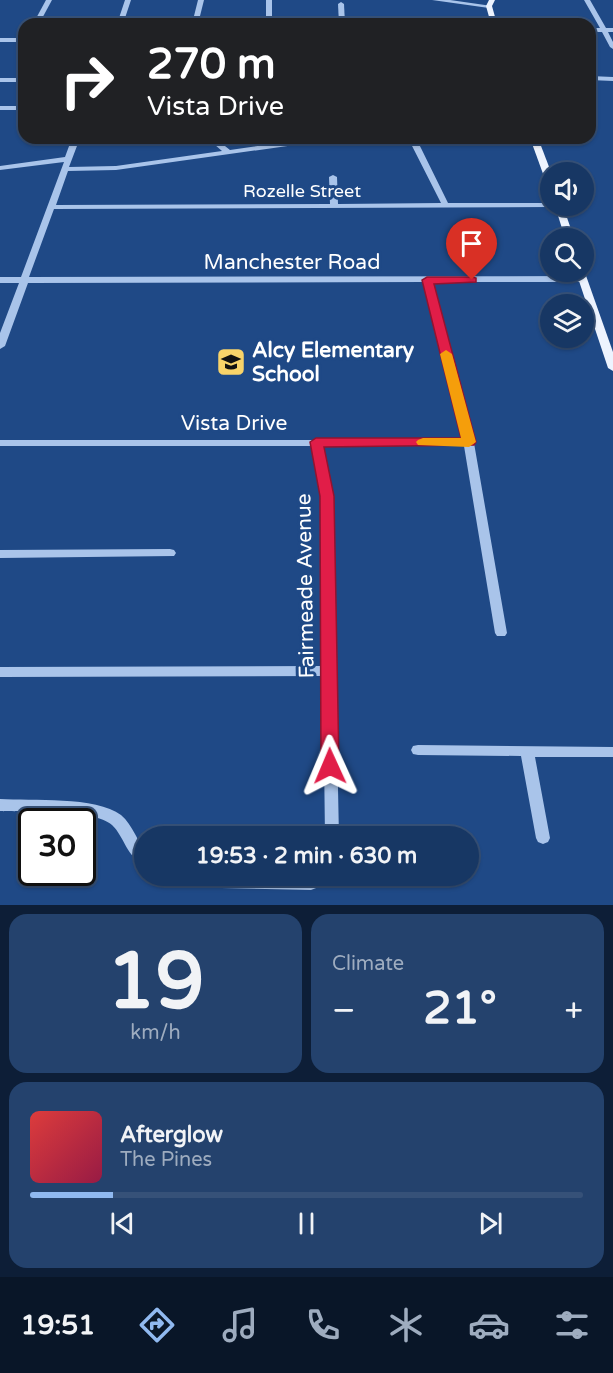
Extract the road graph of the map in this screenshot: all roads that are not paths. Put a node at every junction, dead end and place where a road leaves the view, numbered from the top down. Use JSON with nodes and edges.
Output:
{"nodes":[{"id":1,"x":49,"y":0,"type":"edge"},
{"id":2,"x":128,"y":0,"type":"edge"},
{"id":3,"x":201,"y":0,"type":"edge"},
{"id":4,"x":269,"y":0,"type":"edge"},
{"id":5,"x":435,"y":0,"type":"edge"},
{"id":6,"x":587,"y":0,"type":"edge"},
{"id":7,"x":491,"y":3,"type":"edge"},
{"id":8,"x":341,"y":4,"type":"dead end"},
{"id":9,"x":39,"y":18,"type":"edge"},
{"id":10,"x":122,"y":18,"type":"edge"},
{"id":11,"x":196,"y":18,"type":"edge"},
{"id":12,"x":269,"y":18,"type":"edge"},
{"id":13,"x":342,"y":18,"type":"edge"},
{"id":14,"x":493,"y":18,"type":"edge"},
{"id":15,"x":596,"y":30,"type":"edge"},
{"id":16,"x":604,"y":30,"type":"junction"},
{"id":17,"x":613,"y":30,"type":"edge"},
{"id":18,"x":0,"y":40,"type":"edge"},
{"id":19,"x":18,"y":40,"type":"edge"},
{"id":20,"x":613,"y":47,"type":"edge"},
{"id":21,"x":596,"y":78,"type":"edge"},
{"id":22,"x":613,"y":79,"type":"edge"},
{"id":23,"x":0,"y":80,"type":"edge"},
{"id":24,"x":18,"y":80,"type":"edge"},
{"id":25,"x":2,"y":108,"type":"edge"},
{"id":26,"x":18,"y":108,"type":"edge"},
{"id":27,"x":0,"y":119,"type":"edge"},
{"id":28,"x":74,"y":144,"type":"edge"},
{"id":29,"x":218,"y":144,"type":"edge"},
{"id":30,"x":286,"y":144,"type":"edge"},
{"id":31,"x":415,"y":144,"type":"edge"},
{"id":32,"x":536,"y":144,"type":"edge"},
{"id":33,"x":228,"y":152,"type":"junction"},
{"id":34,"x":68,"y":159,"type":"junction"},
{"id":35,"x":543,"y":162,"type":"edge"},
{"id":36,"x":0,"y":168,"type":"edge"},
{"id":37,"x":66,"y":169,"type":"junction"},
{"id":38,"x":333,"y":177,"type":"dead end"},
{"id":39,"x":540,"y":205,"type":"edge"},
{"id":40,"x":334,"y":206,"type":"junction"},
{"id":41,"x":446,"y":206,"type":"junction"},
{"id":42,"x":52,"y":207,"type":"junction"},
{"id":43,"x":540,"y":276,"type":"edge"},
{"id":44,"x":0,"y":280,"type":"edge"},
{"id":45,"x":25,"y":280,"type":"junction"},
{"id":46,"x":427,"y":280,"type":"junction"},
{"id":47,"x":584,"y":282,"type":"edge"},
{"id":48,"x":1,"y":341,"type":"edge"},
{"id":49,"x":613,"y":368,"type":"edge"},
{"id":50,"x":316,"y":442,"type":"junction"},
{"id":51,"x":469,"y":442,"type":"junction"},
{"id":52,"x":0,"y":443,"type":"edge"},
{"id":53,"x":170,"y":553,"type":"dead end"},
{"id":54,"x":0,"y":554,"type":"edge"},
{"id":55,"x":501,"y":633,"type":"dead end"},
{"id":56,"x":328,"y":671,"type":"junction"},
{"id":57,"x":0,"y":672,"type":"edge"},
{"id":58,"x":418,"y":750,"type":"dead end"},
{"id":59,"x":613,"y":752,"type":"edge"},
{"id":60,"x":526,"y":753,"type":"junction"},
{"id":61,"x":0,"y":805,"type":"edge"},
{"id":62,"x":332,"y":826,"type":"edge"},
{"id":63,"x":543,"y":838,"type":"dead end"},
{"id":64,"x":134,"y":848,"type":"edge"}],
"edges":[{"from":1,"to":9,"type":"street"},
{"from":2,"to":10,"type":"street"},
{"from":3,"to":11,"type":"street"},
{"from":4,"to":12,"type":"street"},
{"from":5,"to":7,"type":"street"},
{"from":6,"to":16,"type":"street"},
{"from":7,"to":14,"type":"main road"},
{"from":8,"to":13,"type":"street"},
{"from":15,"to":16,"type":"street"},
{"from":16,"to":17,"type":"street"},
{"from":16,"to":20,"type":"street"},
{"from":18,"to":19,"type":"street"},
{"from":21,"to":22,"type":"street"},
{"from":23,"to":24,"type":"street"},
{"from":25,"to":26,"type":"street"},
{"from":25,"to":27,"type":"street"},
{"from":28,"to":34,"type":"street"},
{"from":29,"to":33,"type":"street"},
{"from":30,"to":33,"type":"street"},
{"from":31,"to":41,"type":"street"},
{"from":32,"to":35,"type":"main road"},
{"from":33,"to":37,"type":"street"},
{"from":34,"to":36,"type":"street"},
{"from":34,"to":37,"type":"street"},
{"from":37,"to":42,"type":"street"},
{"from":38,"to":40,"type":"street"},
{"from":39,"to":41,"type":"street","name":"Rozelle Street"},
{"from":40,"to":41,"type":"street","name":"Rozelle Street"},
{"from":40,"to":42,"type":"street","name":"Rozelle Street"},
{"from":42,"to":45,"type":"street"},
{"from":43,"to":46,"type":"street","name":"Manchester Road"},
{"from":44,"to":45,"type":"street","name":"Manchester Road"},
{"from":45,"to":46,"type":"street","name":"Manchester Road"},
{"from":45,"to":48,"type":"street"},
{"from":46,"to":51,"type":"street"},
{"from":47,"to":49,"type":"main road"},
{"from":50,"to":51,"type":"street","name":"Vista Drive"},
{"from":50,"to":52,"type":"street","name":"Vista Drive"},
{"from":50,"to":56,"type":"street","name":"Fairmeade Avenue"},
{"from":51,"to":55,"type":"street"},
{"from":53,"to":54,"type":"street"},
{"from":56,"to":57,"type":"street"},
{"from":56,"to":62,"type":"street","name":"Fairmeade Avenue"},
{"from":58,"to":60,"type":"street"},
{"from":59,"to":60,"type":"street"},
{"from":60,"to":63,"type":"street"},
{"from":61,"to":64,"type":"street"}]}
